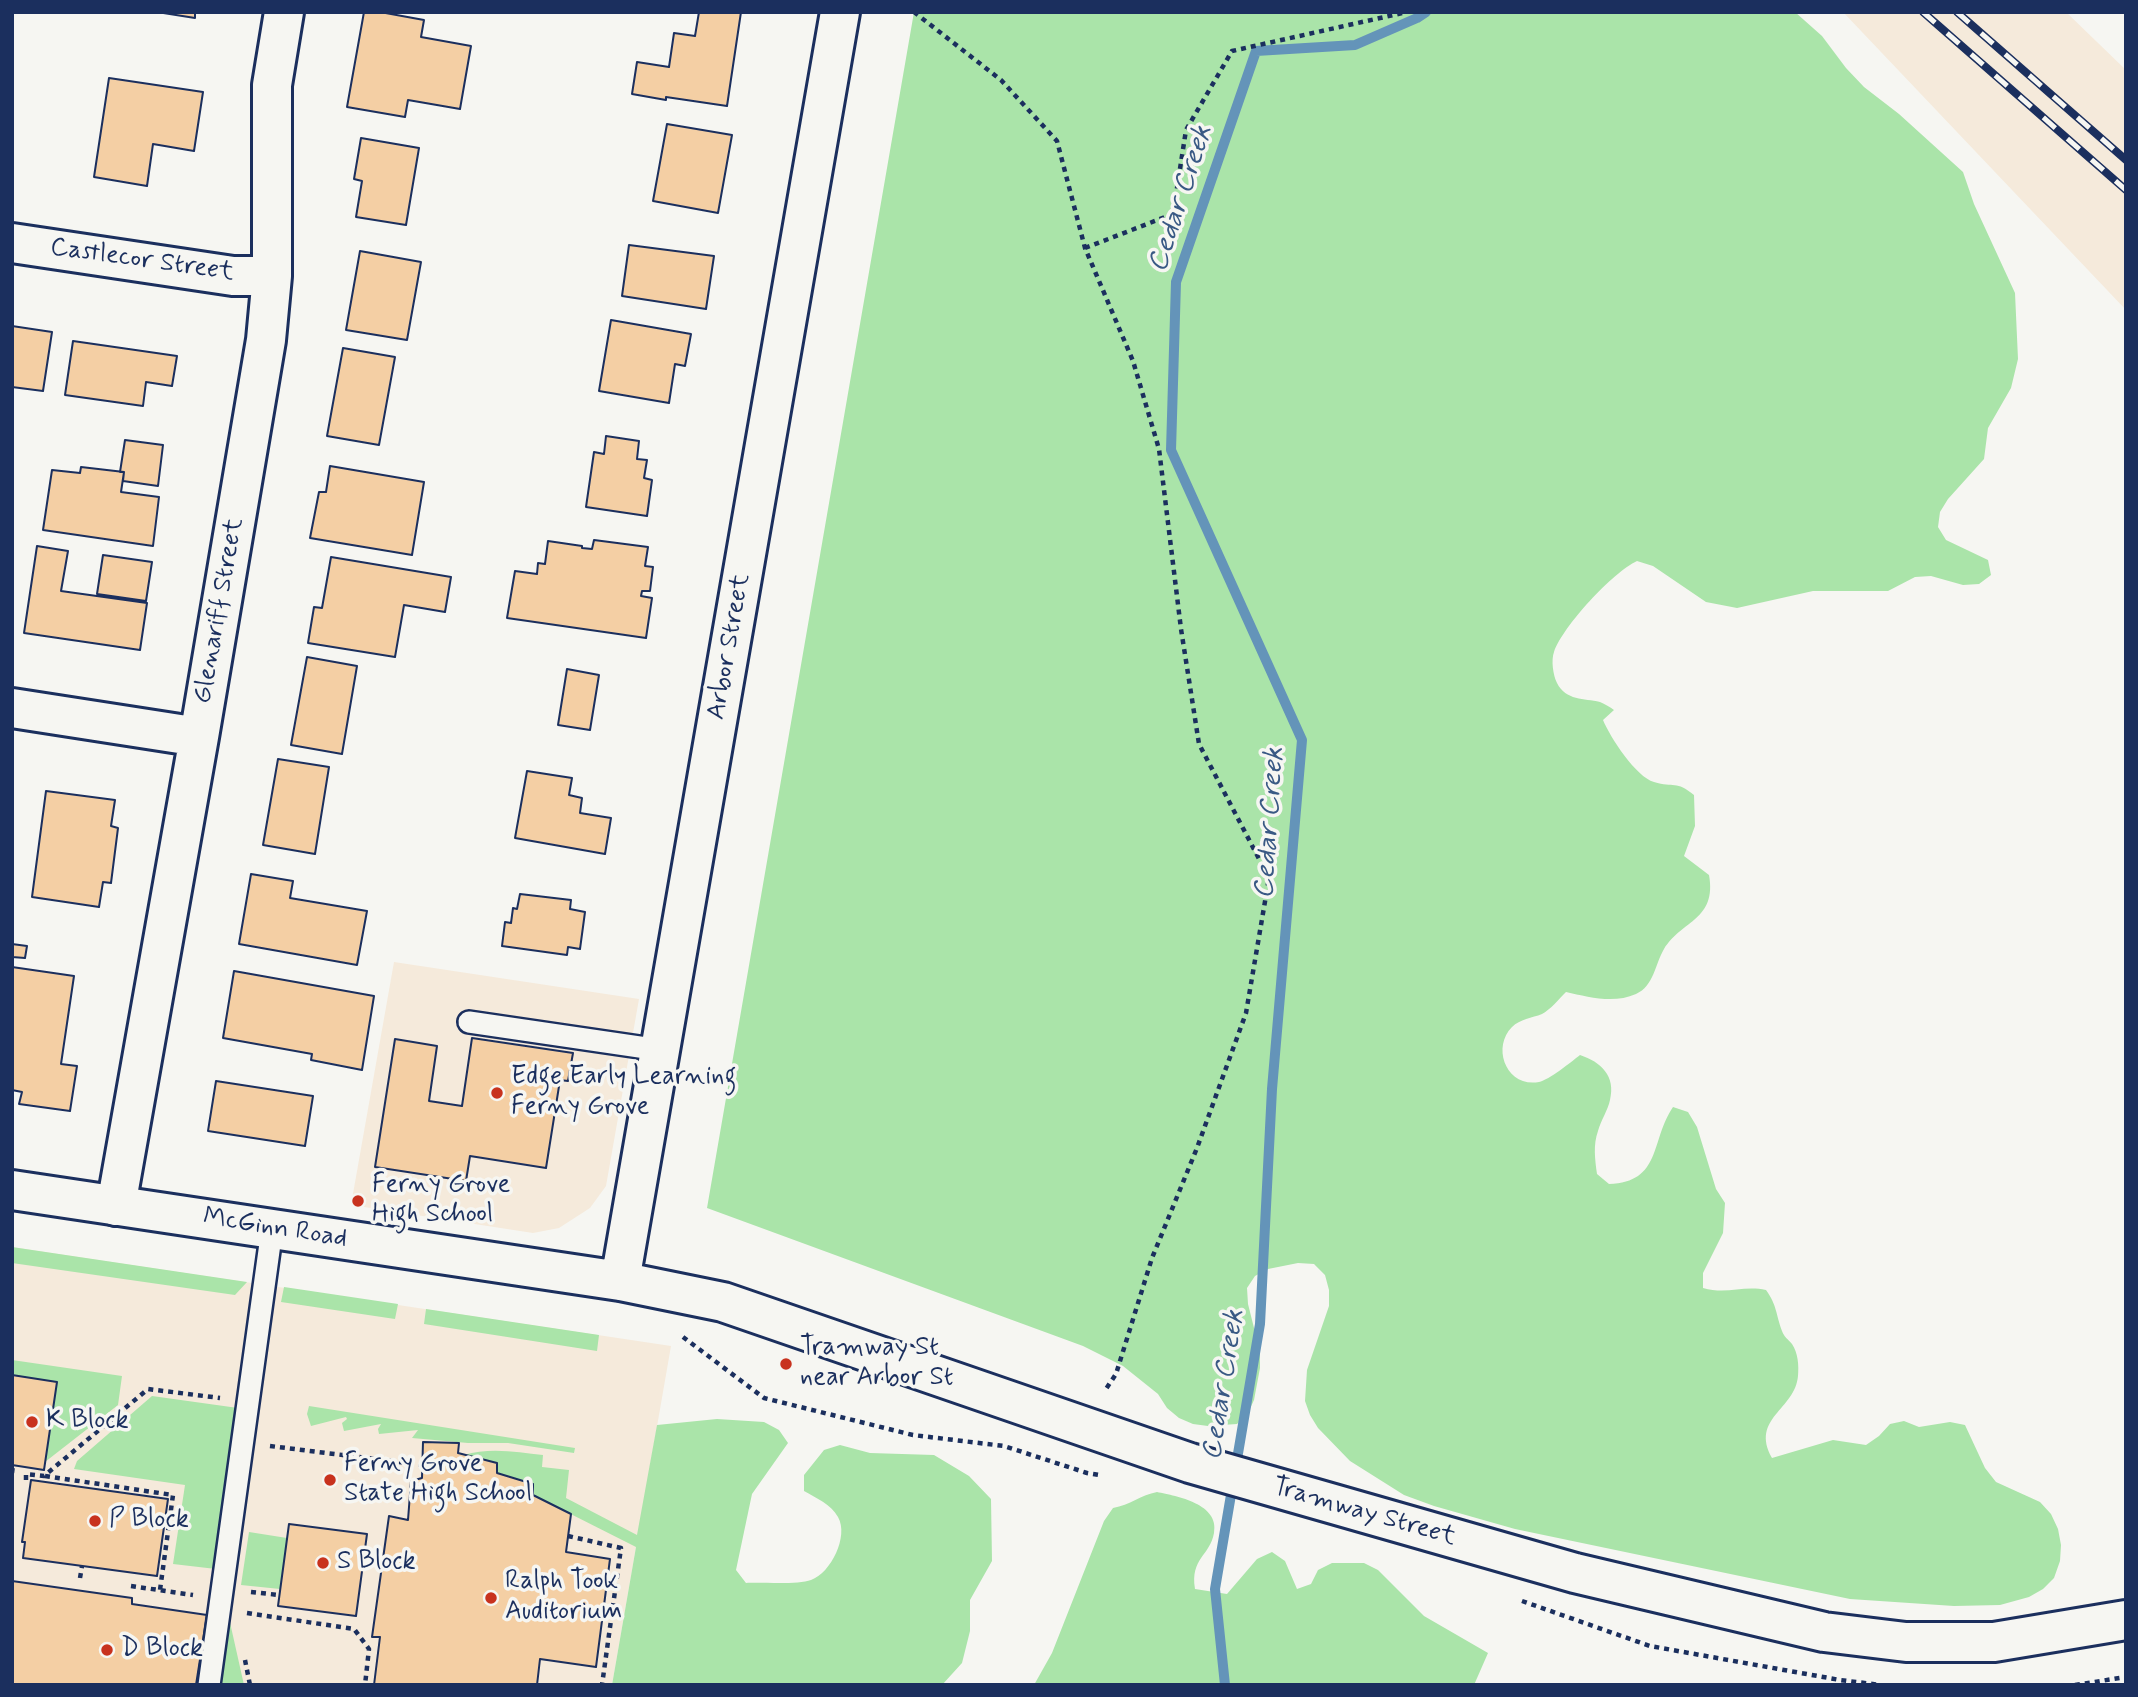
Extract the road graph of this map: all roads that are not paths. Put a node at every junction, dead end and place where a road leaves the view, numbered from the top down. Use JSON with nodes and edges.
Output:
{"nodes":[{"id":1,"x":284,"y":12,"type":"edge"},
{"id":2,"x":840,"y":12,"type":"edge"},
{"id":3,"x":12,"y":243,"type":"edge"},
{"id":4,"x":272,"y":276,"type":"junction"},
{"id":5,"x":12,"y":708,"type":"edge"},
{"id":6,"x":199,"y":737,"type":"junction"},
{"id":7,"x":469,"y":1022,"type":"dead end"},
{"id":8,"x":660,"y":1050,"type":"junction"},
{"id":9,"x":12,"y":1190,"type":"edge"},
{"id":10,"x":116,"y":1206,"type":"junction"},
{"id":11,"x":272,"y":1229,"type":"junction"},
{"id":12,"x":620,"y":1281,"type":"junction"},
{"id":13,"x":2126,"y":1620,"type":"edge"},
{"id":14,"x":209,"y":1685,"type":"edge"}],
"edges":[{"from":1,"to":4,"type":"street","name":"Glenariff Street"},
{"from":2,"to":8,"type":"street","name":"Arbor Street"},
{"from":3,"to":4,"type":"street","name":"Castlecor Street"},
{"from":4,"to":6,"type":"street","name":"Glenariff Street"},
{"from":5,"to":6,"type":"street"},
{"from":6,"to":10,"type":"street","name":"Glenariff Street"},
{"from":7,"to":8,"type":"lane"},
{"from":8,"to":12,"type":"street","name":"Arbor Street"},
{"from":9,"to":10,"type":"street","name":"McGinn Road"},
{"from":10,"to":11,"type":"street","name":"McGinn Road"},
{"from":11,"to":12,"type":"street","name":"McGinn Road"},
{"from":11,"to":14,"type":"lane"},
{"from":12,"to":13,"type":"street","name":"Tramway Street"}]}
